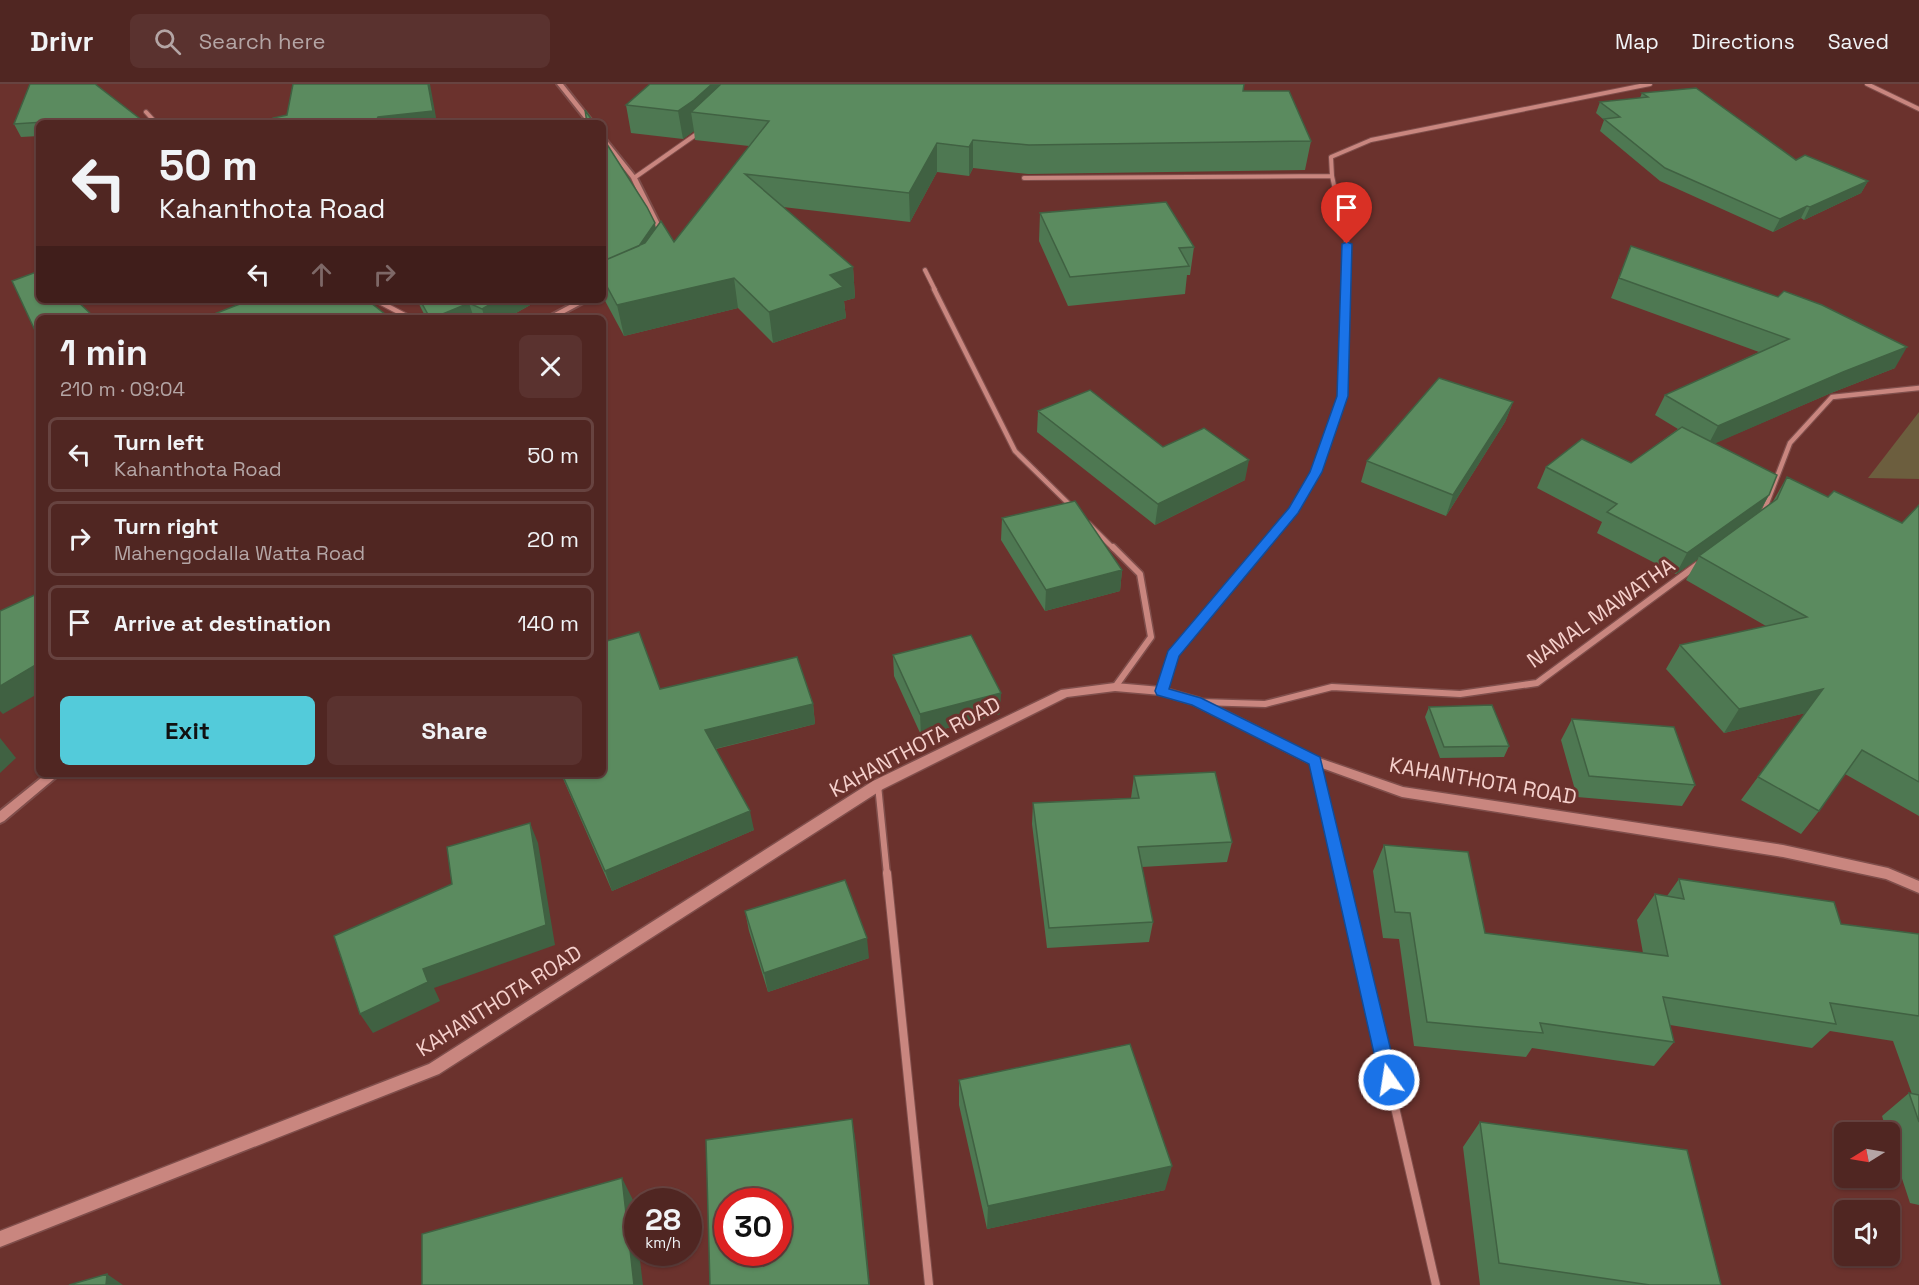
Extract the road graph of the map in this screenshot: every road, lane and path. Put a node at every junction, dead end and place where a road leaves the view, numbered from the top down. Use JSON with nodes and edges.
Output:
{"nodes":[{"id":1,"x":560,"y":84,"type":"edge"},
{"id":2,"x":1650,"y":84,"type":"edge"},
{"id":3,"x":1867,"y":84,"type":"edge"},
{"id":4,"x":1919,"y":109,"type":"edge"},
{"id":5,"x":146,"y":112,"type":"dead end"},
{"id":6,"x":153,"y":120,"type":"edge"},
{"id":7,"x":589,"y":120,"type":"edge"},
{"id":8,"x":709,"y":124,"type":"edge"},
{"id":9,"x":606,"y":143,"type":"edge"},
{"id":10,"x":1332,"y":176,"type":"junction"},
{"id":11,"x":634,"y":178,"type":"junction"},
{"id":12,"x":1024,"y":178,"type":"edge"},
{"id":13,"x":661,"y":250,"type":"edge"},
{"id":14,"x":925,"y":270,"type":"dead end"},
{"id":15,"x":382,"y":303,"type":"edge"},
{"id":16,"x":579,"y":303,"type":"edge"},
{"id":17,"x":404,"y":315,"type":"edge"},
{"id":18,"x":555,"y":315,"type":"edge"},
{"id":19,"x":1919,"y":388,"type":"edge"},
{"id":20,"x":1073,"y":508,"type":"edge"},
{"id":21,"x":1082,"y":517,"type":"edge"},
{"id":22,"x":1761,"y":519,"type":"edge"},
{"id":23,"x":1705,"y":560,"type":"edge"},
{"id":24,"x":1115,"y":687,"type":"junction"},
{"id":25,"x":1161,"y":691,"type":"junction"},
{"id":26,"x":1196,"y":701,"type":"junction"},
{"id":27,"x":1315,"y":761,"type":"junction"},
{"id":28,"x":50,"y":777,"type":"edge"},
{"id":29,"x":878,"y":785,"type":"junction"},
{"id":30,"x":0,"y":818,"type":"edge"},
{"id":31,"x":1919,"y":887,"type":"edge"},
{"id":32,"x":0,"y":1239,"type":"edge"},
{"id":33,"x":929,"y":1285,"type":"edge"},
{"id":34,"x":1436,"y":1285,"type":"edge"}],
"edges":[{"from":1,"to":7,"type":"street"},
{"from":2,"to":10,"type":"street"},
{"from":3,"to":4,"type":"street"},
{"from":5,"to":6,"type":"street"},
{"from":8,"to":11,"type":"street"},
{"from":9,"to":11,"type":"street"},
{"from":10,"to":12,"type":"street"},
{"from":10,"to":25,"type":"street"},
{"from":11,"to":13,"type":"street"},
{"from":14,"to":20,"type":"street"},
{"from":15,"to":17,"type":"street"},
{"from":16,"to":18,"type":"street"},
{"from":19,"to":22,"type":"street"},
{"from":21,"to":24,"type":"street"},
{"from":23,"to":26,"type":"street","name":"NAMAL MAWATHA"},
{"from":24,"to":25,"type":"main road","name":"KAHANTHOTA ROAD"},
{"from":24,"to":29,"type":"main road","name":"KAHANTHOTA ROAD"},
{"from":25,"to":26,"type":"main road","name":"KAHANTHOTA ROAD"},
{"from":26,"to":27,"type":"main road","name":"KAHANTHOTA ROAD"},
{"from":27,"to":31,"type":"main road","name":"KAHANTHOTA ROAD"},
{"from":27,"to":34,"type":"street"},
{"from":28,"to":30,"type":"street"},
{"from":29,"to":32,"type":"main road","name":"KAHANTHOTA ROAD"},
{"from":29,"to":33,"type":"street"}]}
